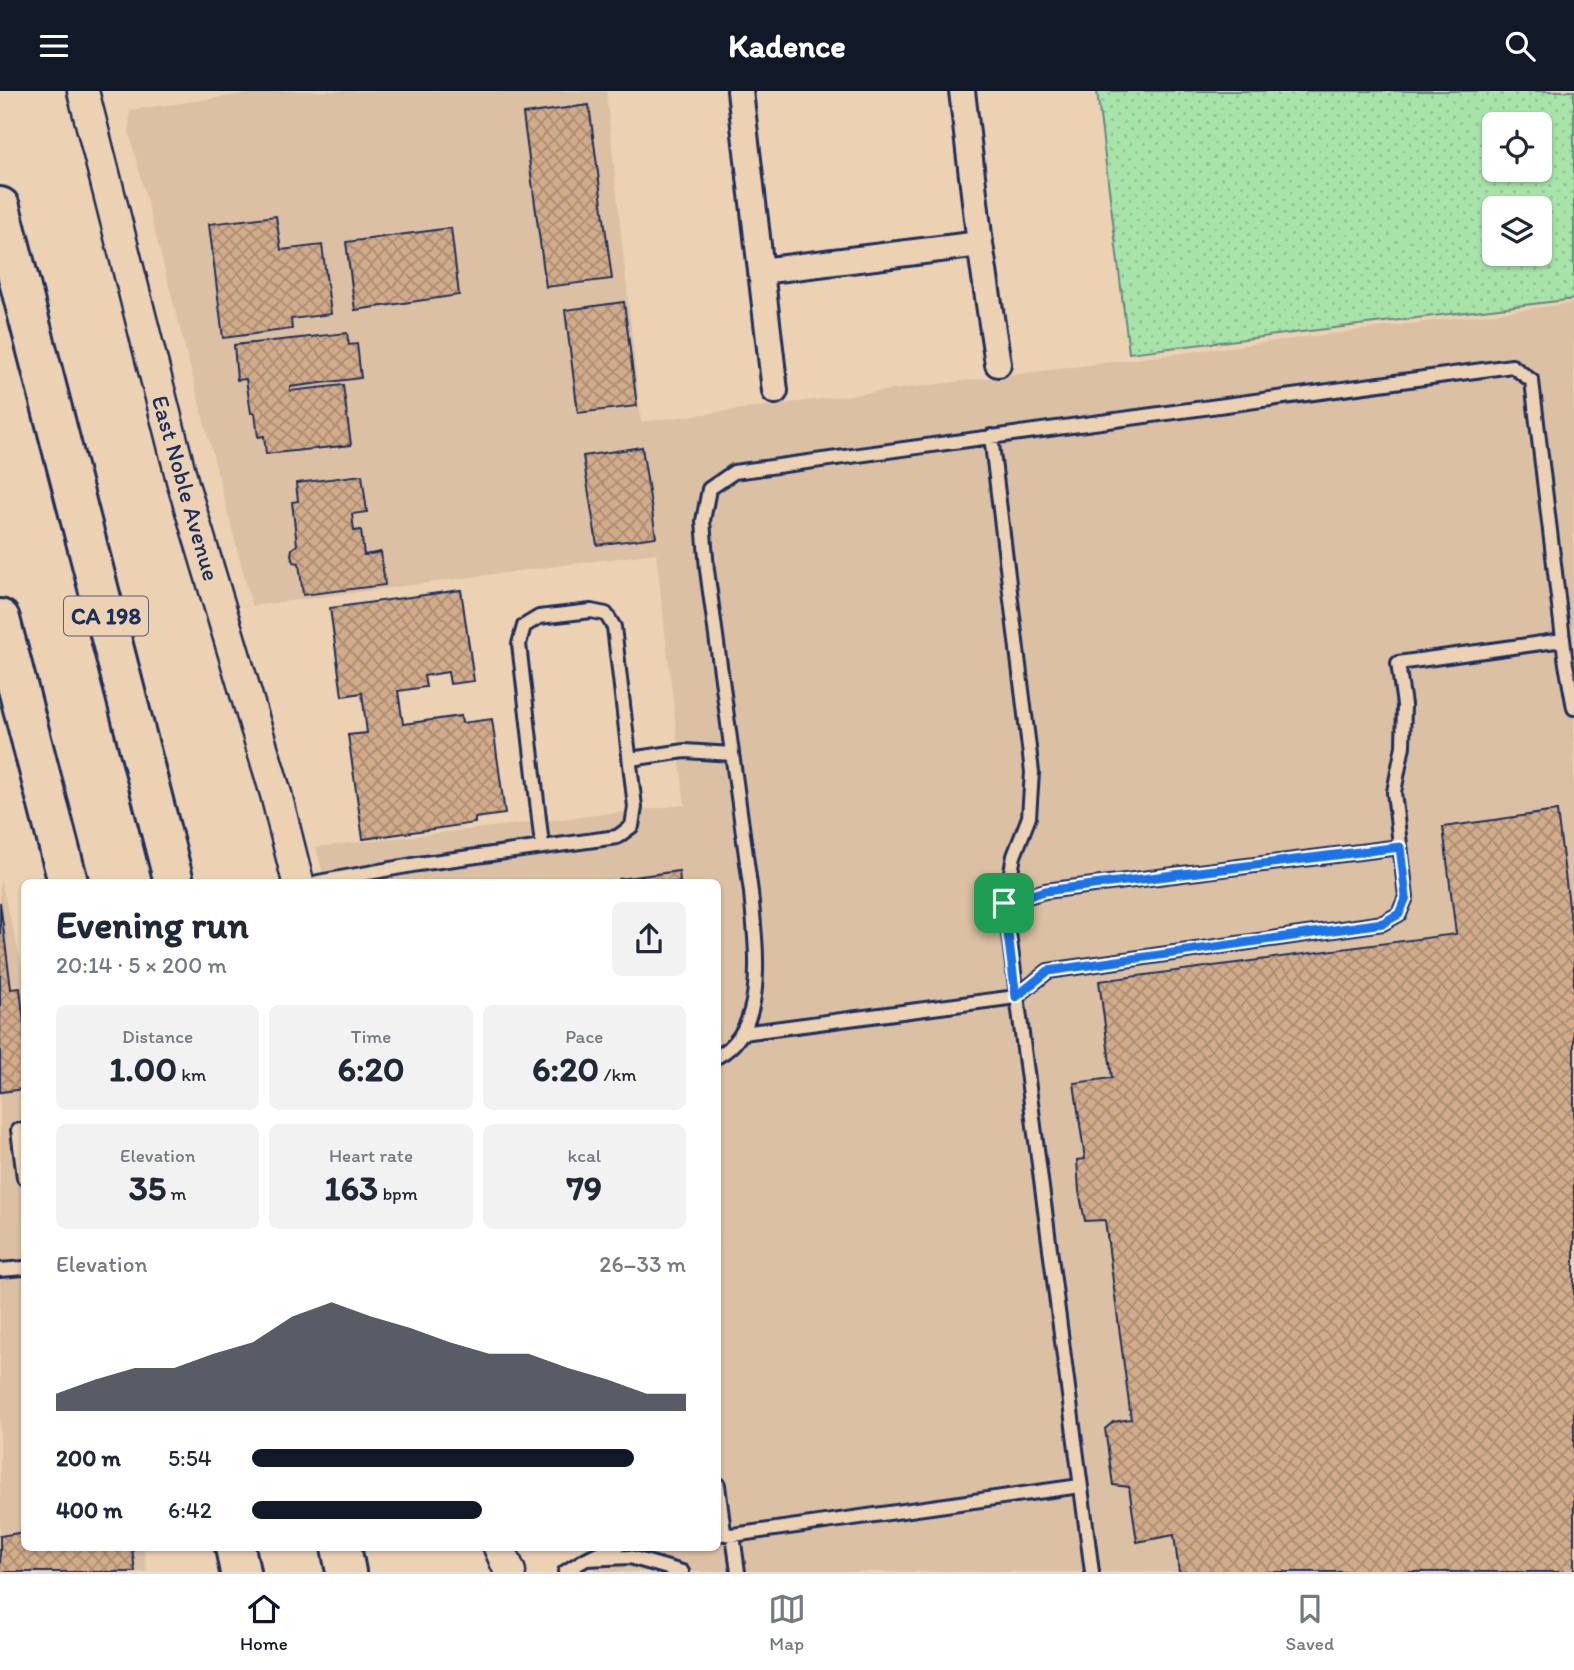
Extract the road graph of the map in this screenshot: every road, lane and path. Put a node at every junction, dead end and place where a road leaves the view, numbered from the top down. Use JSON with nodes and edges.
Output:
{"nodes":[{"id":1,"x":83,"y":91,"type":"edge"},
{"id":2,"x":740,"y":91,"type":"edge"},
{"id":3,"x":962,"y":91,"type":"edge"},
{"id":4,"x":0,"y":207,"type":"edge"},
{"id":5,"x":980,"y":244,"type":"junction"},
{"id":6,"x":761,"y":271,"type":"junction"},
{"id":7,"x":998,"y":364,"type":"dead end"},
{"id":8,"x":775,"y":391,"type":"dead end"},
{"id":9,"x":991,"y":436,"type":"junction"},
{"id":10,"x":0,"y":619,"type":"edge"},
{"id":11,"x":1563,"y":641,"type":"junction"},
{"id":12,"x":1574,"y":708,"type":"edge"},
{"id":13,"x":732,"y":754,"type":"junction"},
{"id":14,"x":629,"y":759,"type":"junction"},
{"id":15,"x":542,"y":845,"type":"junction"},
{"id":16,"x":1400,"y":847,"type":"junction"},
{"id":17,"x":67,"y":879,"type":"edge"},
{"id":18,"x":173,"y":879,"type":"edge"},
{"id":19,"x":297,"y":879,"type":"edge"},
{"id":20,"x":335,"y":879,"type":"edge"},
{"id":21,"x":1004,"y":903,"type":"junction"},
{"id":22,"x":1016,"y":997,"type":"junction"},
{"id":23,"x":743,"y":1033,"type":"junction"},
{"id":24,"x":721,"y":1054,"type":"edge"},
{"id":25,"x":18,"y":1130,"type":"dead end"},
{"id":26,"x":21,"y":1154,"type":"edge"},
{"id":27,"x":21,"y":1268,"type":"edge"},
{"id":28,"x":0,"y":1271,"type":"edge"},
{"id":29,"x":1080,"y":1486,"type":"junction"},
{"id":30,"x":721,"y":1506,"type":"edge"},
{"id":31,"x":725,"y":1533,"type":"edge"},
{"id":32,"x":220,"y":1551,"type":"edge"},
{"id":33,"x":236,"y":1551,"type":"edge"},
{"id":34,"x":342,"y":1551,"type":"edge"},
{"id":35,"x":501,"y":1551,"type":"edge"},
{"id":36,"x":602,"y":1551,"type":"edge"},
{"id":37,"x":586,"y":1559,"type":"junction"},
{"id":38,"x":221,"y":1572,"type":"edge"},
{"id":39,"x":240,"y":1572,"type":"edge"},
{"id":40,"x":346,"y":1572,"type":"edge"},
{"id":41,"x":510,"y":1572,"type":"edge"},
{"id":42,"x":565,"y":1572,"type":"edge"},
{"id":43,"x":682,"y":1572,"type":"edge"},
{"id":44,"x":738,"y":1572,"type":"edge"},
{"id":45,"x":1092,"y":1572,"type":"edge"}],
"edges":[{"from":1,"to":19,"type":"street","name":"East Noble Avenue"},
{"from":2,"to":6,"type":"street"},
{"from":3,"to":5,"type":"street"},
{"from":4,"to":18,"type":"highway","number":"CA 198"},
{"from":5,"to":6,"type":"street"},
{"from":5,"to":7,"type":"street"},
{"from":6,"to":8,"type":"street"},
{"from":9,"to":11,"type":"lane"},
{"from":9,"to":13,"type":"lane"},
{"from":9,"to":21,"type":"lane"},
{"from":10,"to":17,"type":"highway"},
{"from":11,"to":12,"type":"lane"},
{"from":11,"to":16,"type":"lane"},
{"from":13,"to":14,"type":"lane"},
{"from":13,"to":23,"type":"lane"},
{"from":14,"to":15,"type":"lane"},
{"from":14,"to":15,"type":"lane"},
{"from":15,"to":20,"type":"lane"},
{"from":16,"to":21,"type":"lane"},
{"from":16,"to":22,"type":"lane"},
{"from":21,"to":22,"type":"lane"},
{"from":22,"to":23,"type":"lane"},
{"from":22,"to":29,"type":"lane"},
{"from":23,"to":24,"type":"lane"},
{"from":25,"to":26,"type":"lane"},
{"from":27,"to":28,"type":"lane"},
{"from":29,"to":31,"type":"lane"},
{"from":29,"to":45,"type":"lane"},
{"from":30,"to":31,"type":"lane"},
{"from":31,"to":44,"type":"lane"},
{"from":32,"to":38,"type":"highway"},
{"from":33,"to":39,"type":"highway"},
{"from":34,"to":40,"type":"highway"},
{"from":35,"to":41,"type":"street"},
{"from":36,"to":37,"type":"lane"},
{"from":37,"to":42,"type":"lane"},
{"from":37,"to":43,"type":"lane"}]}
